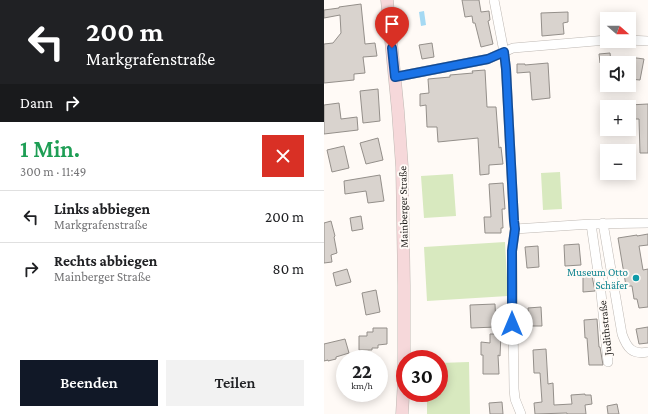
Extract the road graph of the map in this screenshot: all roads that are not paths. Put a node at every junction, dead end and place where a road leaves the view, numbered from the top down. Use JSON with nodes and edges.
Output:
{"nodes":[{"id":1,"x":387,"y":0,"type":"edge"},
{"id":2,"x":494,"y":0,"type":"edge"},
{"id":3,"x":636,"y":40,"type":"edge"},
{"id":4,"x":600,"y":41,"type":"edge"},
{"id":5,"x":648,"y":41,"type":"edge"},
{"id":6,"x":504,"y":52,"type":"junction"},
{"id":7,"x":395,"y":77,"type":"junction"},
{"id":8,"x":603,"y":223,"type":"junction"},
{"id":9,"x":648,"y":223,"type":"edge"},
{"id":10,"x":591,"y":224,"type":"junction"},
{"id":11,"x":515,"y":229,"type":"junction"},
{"id":12,"x":648,"y":352,"type":"edge"},
{"id":13,"x":608,"y":362,"type":"dead end"},
{"id":14,"x":402,"y":414,"type":"edge"},
{"id":15,"x":521,"y":414,"type":"edge"}],
"edges":[{"from":1,"to":7,"type":"main road","name":"Mainberger Straße"},
{"from":2,"to":6,"type":"street"},
{"from":3,"to":5,"type":"street"},
{"from":4,"to":6,"type":"street"},
{"from":6,"to":7,"type":"street"},
{"from":6,"to":11,"type":"street"},
{"from":7,"to":14,"type":"main road","name":"Mainberger Straße"},
{"from":8,"to":9,"type":"street"},
{"from":8,"to":10,"type":"street"},
{"from":8,"to":12,"type":"street","name":"Judithstraße"},
{"from":10,"to":11,"type":"street"},
{"from":10,"to":13,"type":"street","name":"Judithstraße"},
{"from":11,"to":15,"type":"street"}]}
